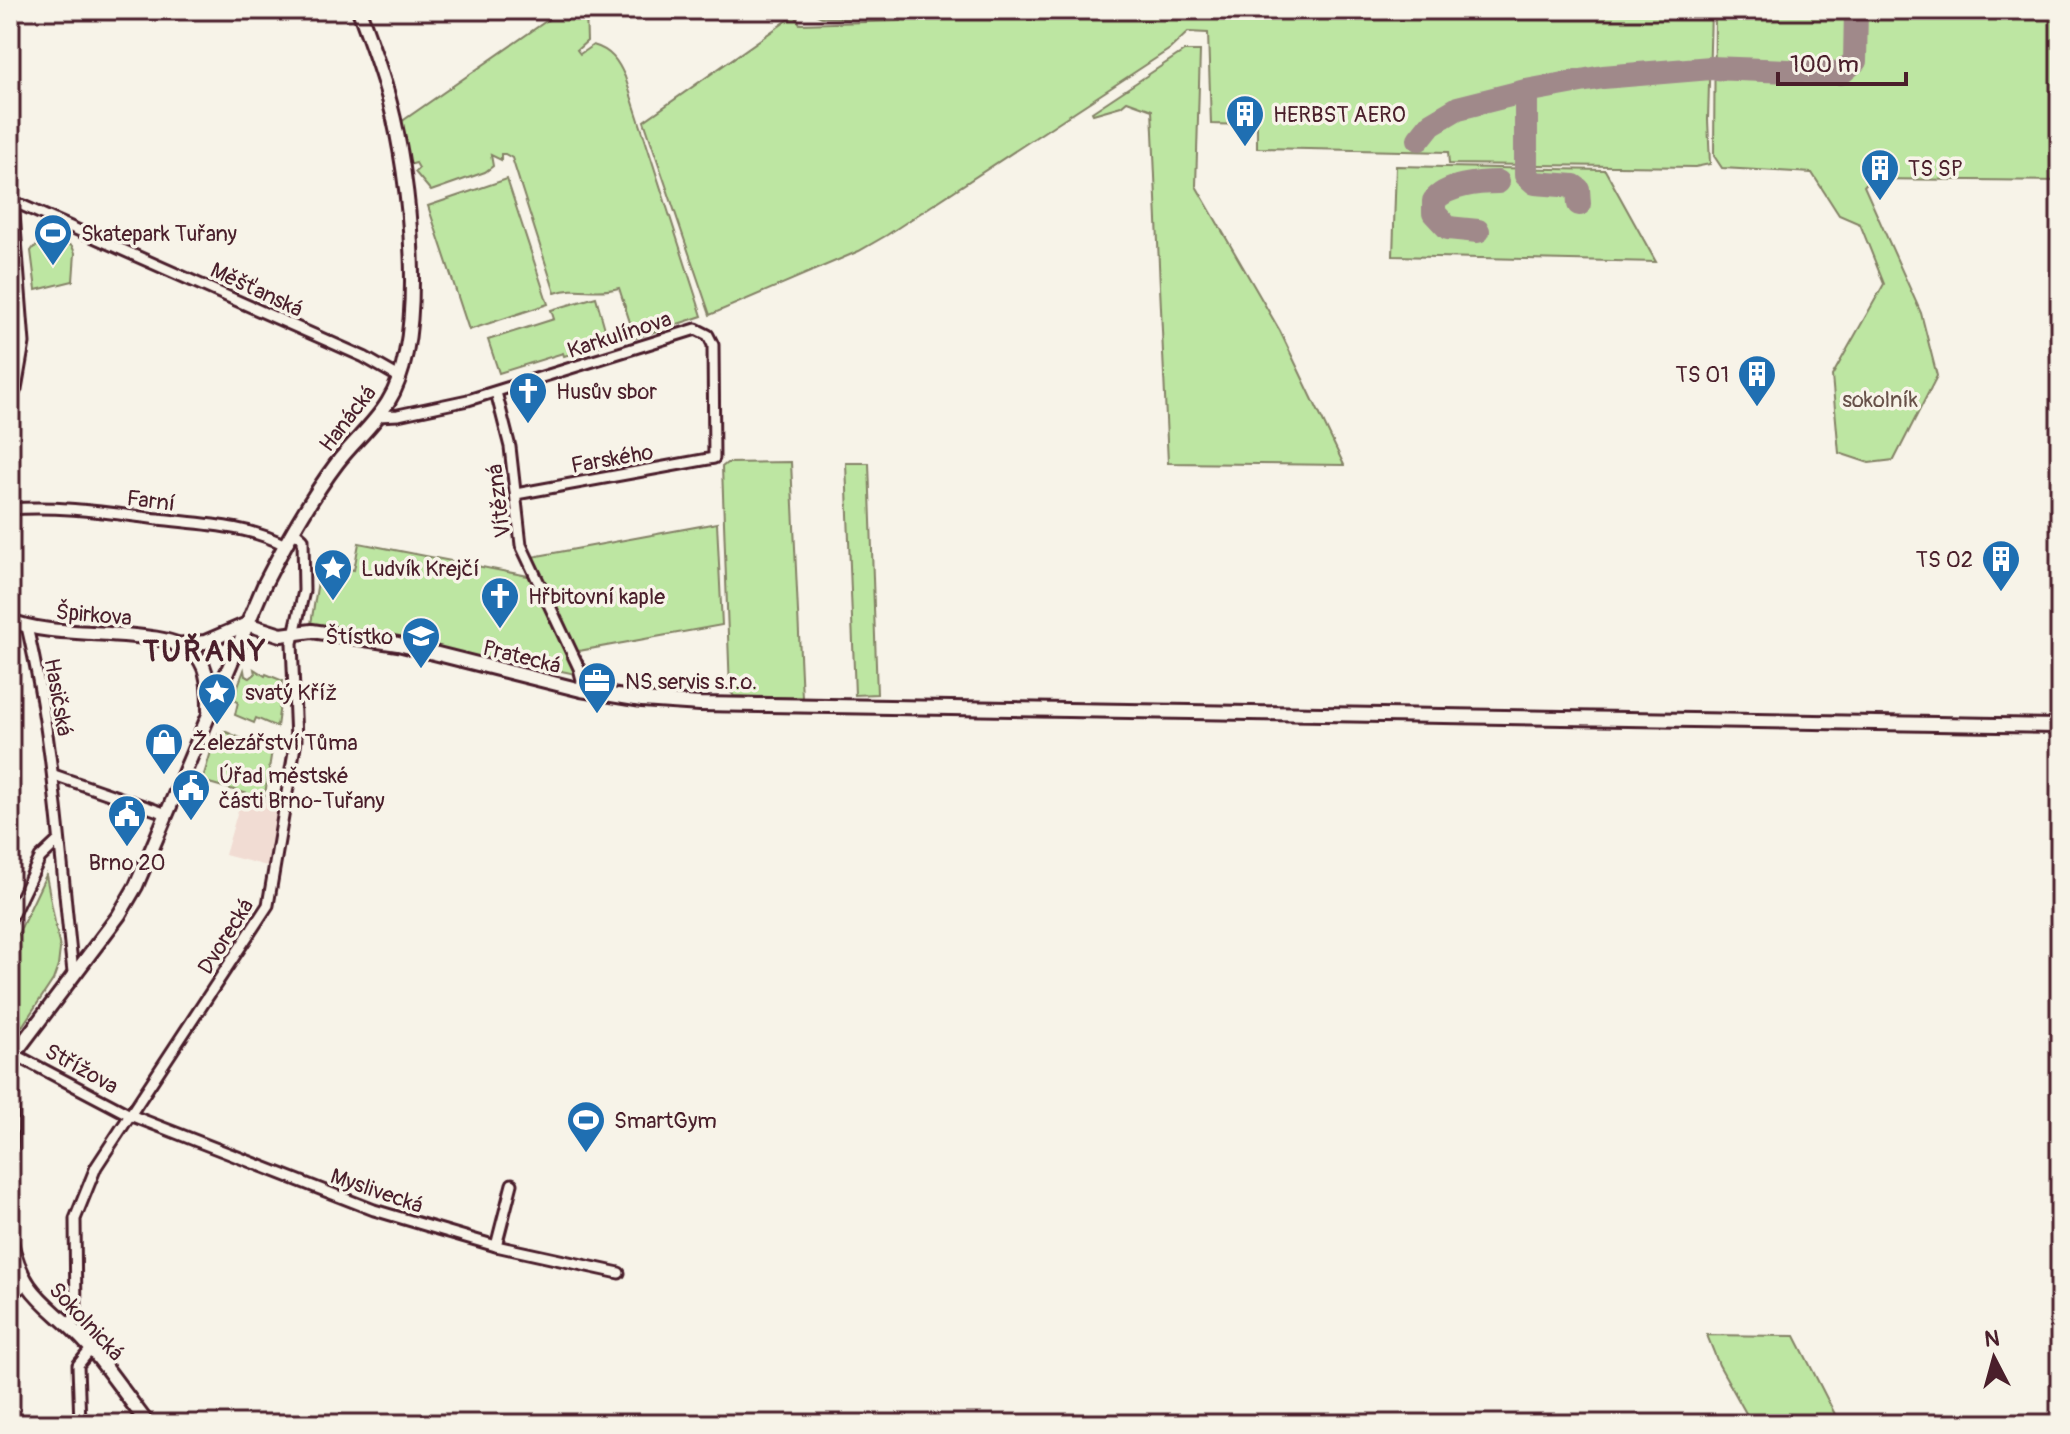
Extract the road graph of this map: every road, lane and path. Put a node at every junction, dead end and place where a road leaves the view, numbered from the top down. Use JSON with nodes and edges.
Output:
{"nodes":[{"id":1,"x":359,"y":10,"type":"edge"},
{"id":2,"x":11,"y":200,"type":"edge"},
{"id":3,"x":12,"y":242,"type":"edge"},
{"id":4,"x":15,"y":312,"type":"edge"},
{"id":5,"x":399,"y":377,"type":"junction"},
{"id":6,"x":496,"y":392,"type":"junction"},
{"id":7,"x":10,"y":400,"type":"edge"},
{"id":8,"x":390,"y":400,"type":"junction"},
{"id":9,"x":405,"y":414,"type":"junction"},
{"id":10,"x":378,"y":416,"type":"junction"},
{"id":11,"x":714,"y":458,"type":"joint"},
{"id":12,"x":516,"y":494,"type":"junction"},
{"id":13,"x":10,"y":509,"type":"edge"},
{"id":14,"x":294,"y":531,"type":"junction"},
{"id":15,"x":285,"y":545,"type":"junction"},
{"id":16,"x":10,"y":620,"type":"edge"},
{"id":17,"x":247,"y":624,"type":"junction"},
{"id":18,"x":27,"y":627,"type":"junction"},
{"id":19,"x":294,"y":634,"type":"junction"},
{"id":20,"x":176,"y":645,"type":"junction"},
{"id":21,"x":581,"y":690,"type":"junction"},
{"id":22,"x":209,"y":716,"type":"junction"},
{"id":23,"x":2060,"y":726,"type":"edge"},
{"id":24,"x":54,"y":775,"type":"junction"},
{"id":25,"x":167,"y":814,"type":"junction"},
{"id":26,"x":59,"y":840,"type":"junction"},
{"id":27,"x":10,"y":920,"type":"edge"},
{"id":28,"x":73,"y":972,"type":"junction"},
{"id":29,"x":13,"y":1052,"type":"edge"},
{"id":30,"x":130,"y":1115,"type":"junction"},
{"id":31,"x":10,"y":1153,"type":"edge"},
{"id":32,"x":512,"y":1184,"type":"dead end"},
{"id":33,"x":10,"y":1238,"type":"edge"},
{"id":34,"x":496,"y":1246,"type":"junction"},
{"id":35,"x":619,"y":1273,"type":"dead end"},
{"id":36,"x":26,"y":1282,"type":"junction"},
{"id":37,"x":10,"y":1294,"type":"edge"},
{"id":38,"x":69,"y":1327,"type":"junction"},
{"id":39,"x":91,"y":1349,"type":"junction"},
{"id":40,"x":80,"y":1424,"type":"edge"},
{"id":41,"x":148,"y":1424,"type":"edge"}],
"edges":[{"from":1,"to":5,"type":"main road","name":"Hanácká"},
{"from":2,"to":3,"type":"street"},
{"from":2,"to":5,"type":"street","name":"Měšťanská"},
{"from":3,"to":4,"type":"street"},
{"from":4,"to":7,"type":"street"},
{"from":5,"to":8,"type":"main road","name":"Hanácká"},
{"from":6,"to":9,"type":"street","name":"Karkulínova"},
{"from":6,"to":11,"type":"street","name":"Karkulínova"},
{"from":6,"to":12,"type":"street","name":"Vítězná"},
{"from":8,"to":9,"type":"street"},
{"from":8,"to":10,"type":"main road","name":"Hanácká"},
{"from":9,"to":10,"type":"street","name":"Karkulínova"},
{"from":10,"to":14,"type":"main road","name":"Hanácká"},
{"from":11,"to":12,"type":"street","name":"Farského"},
{"from":12,"to":21,"type":"street","name":"Vítězná"},
{"from":13,"to":15,"type":"street","name":"Farní"},
{"from":14,"to":15,"type":"main road","name":"Hanácká"},
{"from":14,"to":19,"type":"street","name":"Dvorecká"},
{"from":15,"to":17,"type":"main road","name":"Hanácká"},
{"from":16,"to":18,"type":"main road","name":"Špirkova"},
{"from":17,"to":19,"type":"main road","name":"Pratecká"},
{"from":17,"to":20,"type":"main road"},
{"from":17,"to":22,"type":"main road","name":"Hanácká"},
{"from":18,"to":20,"type":"main road","name":"Špirkova"},
{"from":18,"to":24,"type":"street","name":"Hasičská"},
{"from":19,"to":21,"type":"main road","name":"Pratecká"},
{"from":19,"to":30,"type":"street","name":"Dvorecká"},
{"from":20,"to":22,"type":"main road","name":"Hanácká"},
{"from":21,"to":23,"type":"main road","name":"Pratecká"},
{"from":22,"to":25,"type":"main road","name":"Hanácká"},
{"from":24,"to":25,"type":"street"},
{"from":24,"to":26,"type":"street","name":"Hasičská"},
{"from":25,"to":28,"type":"main road","name":"Hanácká"},
{"from":26,"to":27,"type":"street"},
{"from":26,"to":28,"type":"street","name":"Hasičská"},
{"from":28,"to":29,"type":"main road","name":"Hanácká"},
{"from":29,"to":30,"type":"street","name":"Střížova"},
{"from":29,"to":31,"type":"main road"},
{"from":30,"to":34,"type":"street","name":"Myslivecká"},
{"from":30,"to":38,"type":"street","name":"Dvorecká"},
{"from":32,"to":34,"type":"street"},
{"from":33,"to":36,"type":"main road","name":"Sokolnická"},
{"from":34,"to":35,"type":"street","name":"Myslivecká"},
{"from":36,"to":37,"type":"main road"},
{"from":36,"to":38,"type":"main road","name":"Sokolnická"},
{"from":38,"to":39,"type":"main road","name":"Sokolnická"},
{"from":39,"to":40,"type":"street"},
{"from":39,"to":41,"type":"main road","name":"Sokolnická"}]}
